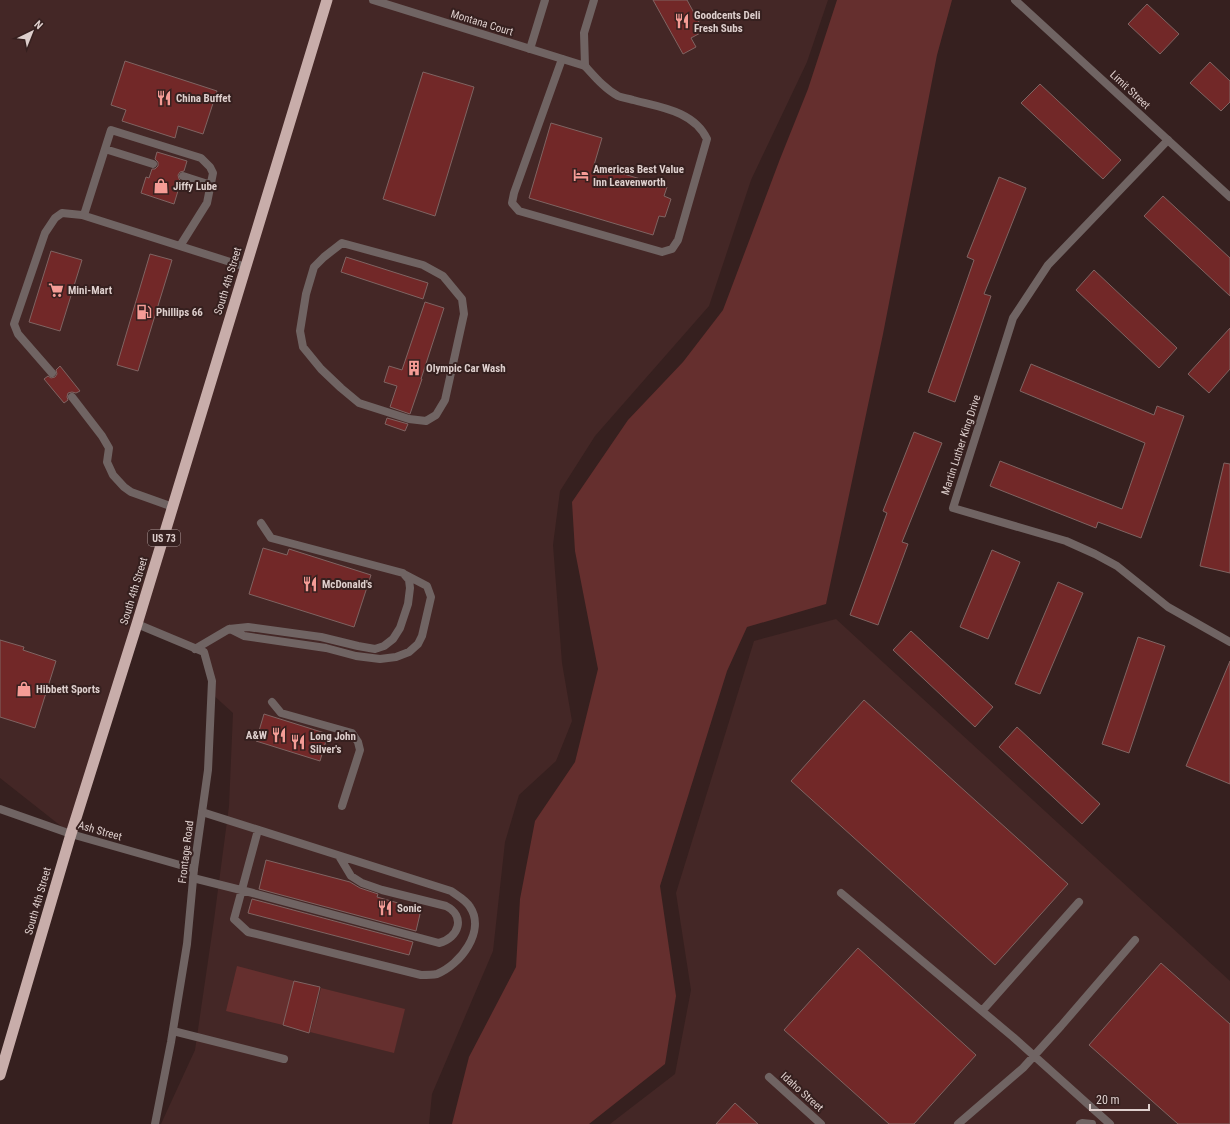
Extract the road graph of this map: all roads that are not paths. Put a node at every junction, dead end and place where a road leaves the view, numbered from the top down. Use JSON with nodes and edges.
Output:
{"nodes":[{"id":1,"x":327,"y":0,"type":"edge"},
{"id":2,"x":373,"y":0,"type":"edge"},
{"id":3,"x":545,"y":0,"type":"edge"},
{"id":4,"x":594,"y":0,"type":"edge"},
{"id":5,"x":1015,"y":0,"type":"edge"},
{"id":6,"x":530,"y":49,"type":"junction"},
{"id":7,"x":562,"y":59,"type":"junction"},
{"id":8,"x":586,"y":66,"type":"junction"},
{"id":9,"x":1168,"y":140,"type":"junction"},
{"id":10,"x":105,"y":148,"type":"junction"},
{"id":11,"x":153,"y":164,"type":"dead end"},
{"id":12,"x":183,"y":176,"type":"dead end"},
{"id":13,"x":211,"y":185,"type":"junction"},
{"id":14,"x":1230,"y":197,"type":"edge"},
{"id":15,"x":84,"y":216,"type":"junction"},
{"id":16,"x":180,"y":246,"type":"junction"},
{"id":17,"x":246,"y":267,"type":"junction"},
{"id":18,"x":306,"y":294,"type":"joint"},
{"id":19,"x":52,"y":373,"type":"dead end"},
{"id":20,"x":72,"y":397,"type":"dead end"},
{"id":21,"x":173,"y":507,"type":"junction"},
{"id":22,"x":261,"y":523,"type":"dead end"},
{"id":23,"x":403,"y":573,"type":"junction"},
{"id":24,"x":137,"y":624,"type":"junction"},
{"id":25,"x":229,"y":629,"type":"junction"},
{"id":26,"x":1230,"y":642,"type":"edge"},
{"id":27,"x":195,"y":649,"type":"junction"},
{"id":28,"x":272,"y":702,"type":"dead end"},
{"id":29,"x":342,"y":806,"type":"dead end"},
{"id":30,"x":0,"y":809,"type":"edge"},
{"id":31,"x":202,"y":812,"type":"junction"},
{"id":32,"x":258,"y":830,"type":"junction"},
{"id":33,"x":71,"y":834,"type":"junction"},
{"id":34,"x":339,"y":856,"type":"junction"},
{"id":35,"x":194,"y":869,"type":"junction"},
{"id":36,"x":193,"y":878,"type":"junction"},
{"id":37,"x":242,"y":891,"type":"junction"},
{"id":38,"x":841,"y":893,"type":"dead end"},
{"id":39,"x":1079,"y":902,"type":"dead end"},
{"id":40,"x":1135,"y":940,"type":"dead end"},
{"id":41,"x":982,"y":1012,"type":"junction"},
{"id":42,"x":173,"y":1032,"type":"junction"},
{"id":43,"x":1034,"y":1056,"type":"junction"},
{"id":44,"x":284,"y":1058,"type":"dead end"},
{"id":45,"x":0,"y":1075,"type":"edge"},
{"id":46,"x":769,"y":1077,"type":"dead end"},
{"id":47,"x":155,"y":1124,"type":"edge"},
{"id":48,"x":821,"y":1124,"type":"edge"},
{"id":49,"x":958,"y":1124,"type":"edge"},
{"id":50,"x":1080,"y":1124,"type":"edge"},
{"id":51,"x":1092,"y":1124,"type":"edge"},
{"id":52,"x":1110,"y":1124,"type":"edge"}],
"edges":[{"from":1,"to":17,"type":"highway","name":"South 4th Street","number":"US 73"},
{"from":2,"to":6,"type":"street","name":"Montana Court"},
{"from":3,"to":6,"type":"street"},
{"from":4,"to":8,"type":"street"},
{"from":5,"to":9,"type":"street","name":"Limit Street"},
{"from":6,"to":7,"type":"street","name":"Montana Court"},
{"from":7,"to":8,"type":"street","name":"Montana Court"},
{"from":7,"to":8,"type":"street"},
{"from":9,"to":14,"type":"street","name":"Limit Street"},
{"from":9,"to":26,"type":"street","name":"Martin Luther King Drive"},
{"from":10,"to":11,"type":"street"},
{"from":10,"to":13,"type":"street"},
{"from":10,"to":15,"type":"street"},
{"from":12,"to":13,"type":"street"},
{"from":13,"to":16,"type":"street"},
{"from":15,"to":16,"type":"street"},
{"from":15,"to":19,"type":"street"},
{"from":16,"to":17,"type":"street"},
{"from":17,"to":21,"type":"highway","name":"South 4th Street","number":"US 73"},
{"from":18,"to":18,"type":"street"},
{"from":20,"to":21,"type":"street"},
{"from":21,"to":24,"type":"highway","name":"South 4th Street","number":"US 73"},
{"from":22,"to":23,"type":"street"},
{"from":23,"to":25,"type":"street"},
{"from":23,"to":25,"type":"street"},
{"from":24,"to":27,"type":"street","name":"Frontage Road"},
{"from":24,"to":33,"type":"highway","name":"South 4th Street","number":"US 73"},
{"from":25,"to":27,"type":"street"},
{"from":27,"to":31,"type":"street","name":"Frontage Road"},
{"from":28,"to":29,"type":"street"},
{"from":30,"to":33,"type":"street","name":"Ash Street"},
{"from":31,"to":32,"type":"street"},
{"from":31,"to":35,"type":"street","name":"Frontage Road"},
{"from":32,"to":34,"type":"street"},
{"from":32,"to":37,"type":"street"},
{"from":33,"to":35,"type":"street","name":"Ash Street"},
{"from":33,"to":45,"type":"highway","name":"South 4th Street","number":"US 73"},
{"from":34,"to":37,"type":"street"},
{"from":34,"to":37,"type":"street"},
{"from":35,"to":36,"type":"street","name":"Frontage Road"},
{"from":36,"to":37,"type":"street"},
{"from":36,"to":42,"type":"street","name":"Frontage Road"},
{"from":38,"to":41,"type":"street"},
{"from":39,"to":41,"type":"street"},
{"from":40,"to":43,"type":"street"},
{"from":41,"to":43,"type":"street"},
{"from":42,"to":44,"type":"street"},
{"from":42,"to":47,"type":"street","name":"Frontage Road"},
{"from":43,"to":49,"type":"street"},
{"from":43,"to":52,"type":"street"},
{"from":46,"to":48,"type":"street","name":"Idaho Street"},
{"from":50,"to":51,"type":"street"}]}
